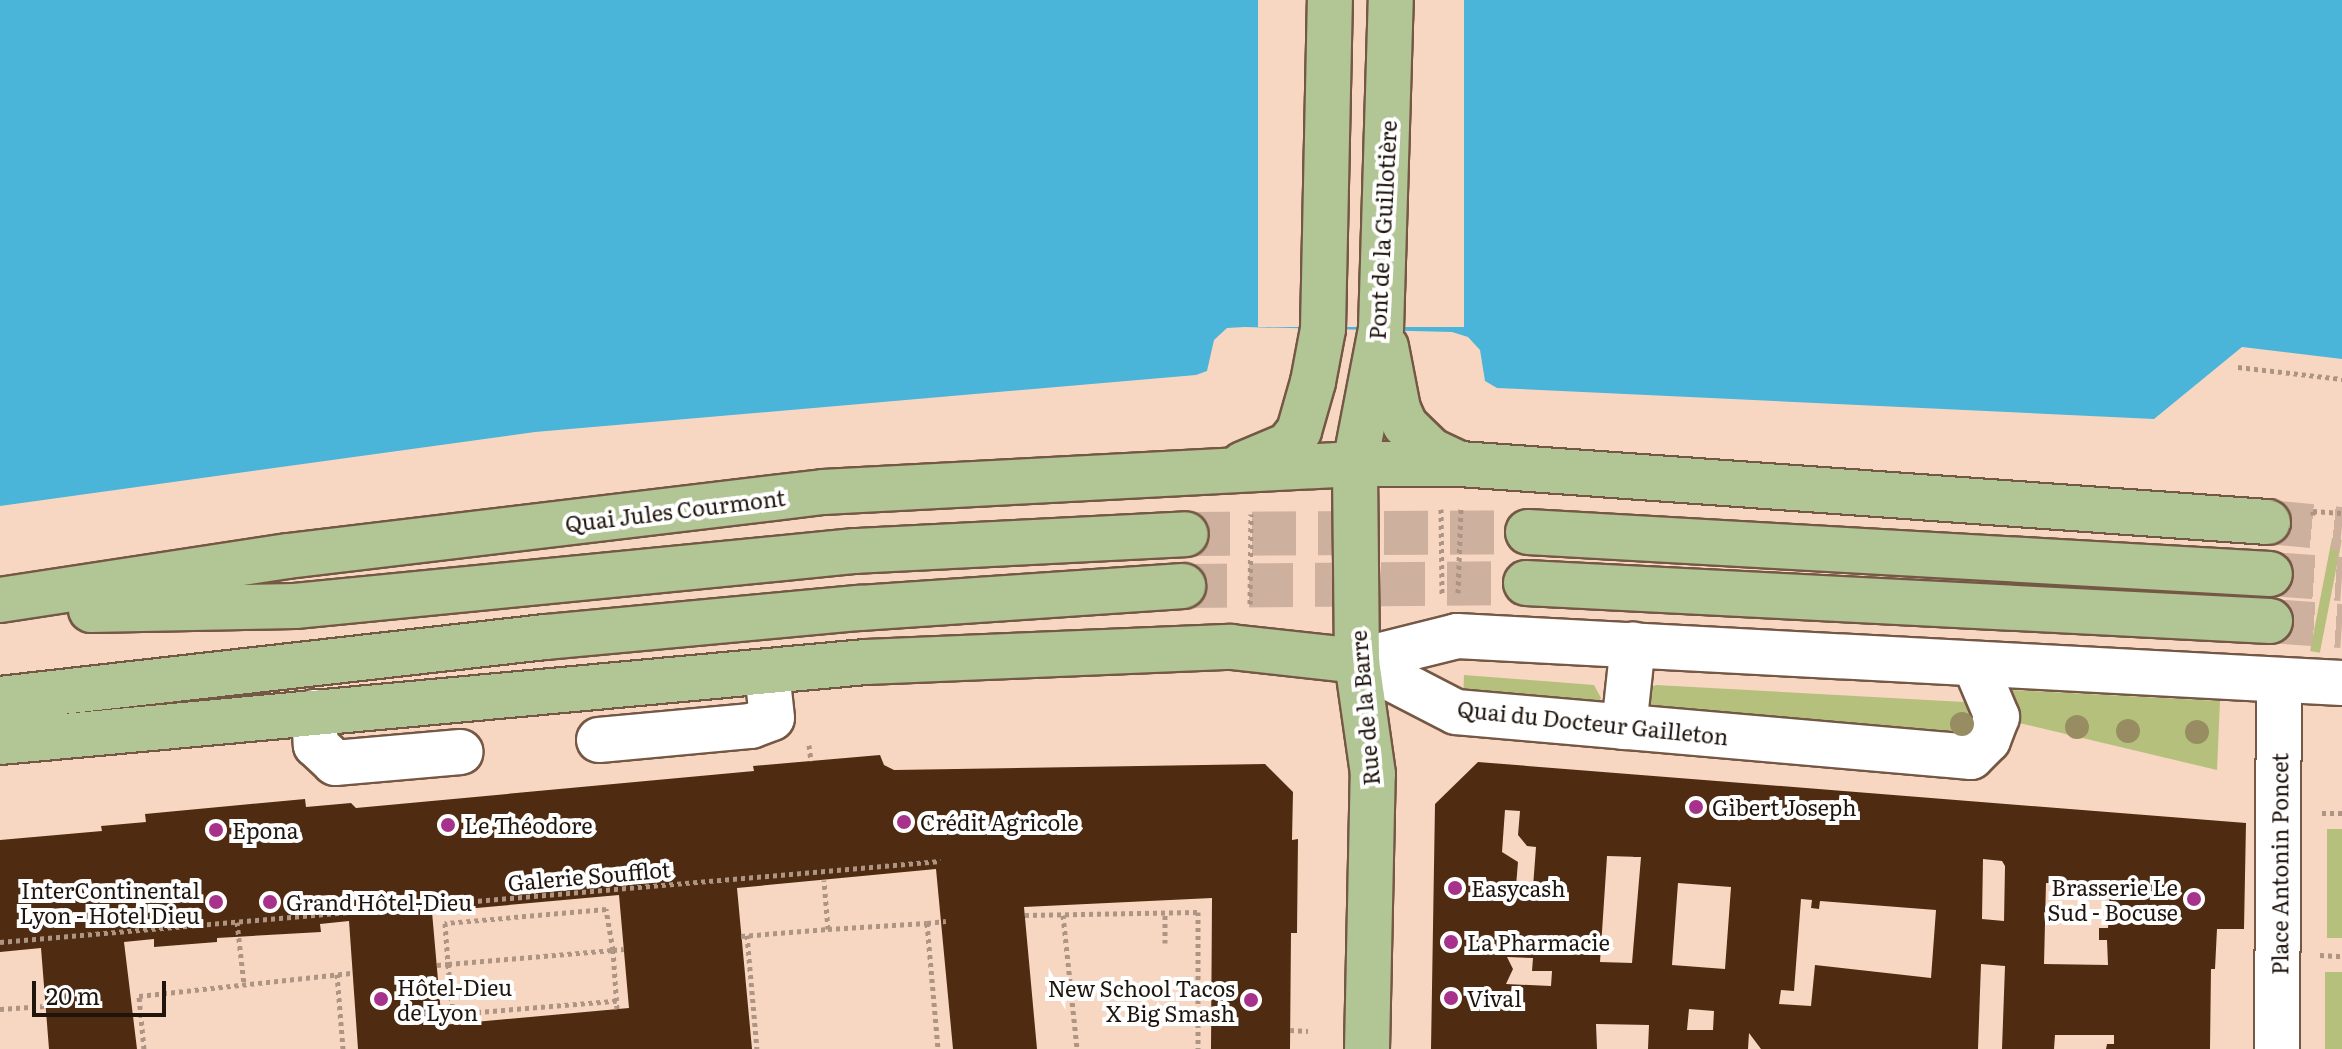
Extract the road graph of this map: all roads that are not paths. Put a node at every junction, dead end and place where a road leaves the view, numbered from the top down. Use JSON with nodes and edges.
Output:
{"nodes":[{"id":1,"x":1330,"y":0,"type":"edge"},
{"id":2,"x":1391,"y":0,"type":"edge"},
{"id":3,"x":1323,"y":329,"type":"junction"},
{"id":4,"x":1381,"y":329,"type":"junction"},
{"id":5,"x":1355,"y":464,"type":"junction"},
{"id":6,"x":1460,"y":483,"type":"junction"},
{"id":7,"x":1238,"y":485,"type":"junction"},
{"id":8,"x":2268,"y":522,"type":"tunnel mouth"},
{"id":9,"x":1528,"y":532,"type":"tunnel mouth"},
{"id":10,"x":1186,"y":534,"type":"tunnel mouth"},
{"id":11,"x":2270,"y":574,"type":"tunnel mouth"},
{"id":12,"x":1526,"y":583,"type":"tunnel mouth"},
{"id":13,"x":1183,"y":586,"type":"tunnel mouth"},
{"id":14,"x":0,"y":600,"type":"edge"},
{"id":15,"x":0,"y":612,"type":"edge"},
{"id":16,"x":2270,"y":621,"type":"tunnel mouth"},
{"id":17,"x":1633,"y":644,"type":"junction"},
{"id":18,"x":1357,"y":661,"type":"junction"},
{"id":19,"x":1975,"y":665,"type":"junction"},
{"id":20,"x":795,"y":678,"type":"junction"},
{"id":21,"x":2279,"y":680,"type":"junction"},
{"id":22,"x":2342,"y":683,"type":"edge"},
{"id":23,"x":0,"y":699,"type":"edge"},
{"id":24,"x":1624,"y":727,"type":"junction"},
{"id":25,"x":315,"y":728,"type":"junction"},
{"id":26,"x":599,"y":740,"type":"dead end"},
{"id":27,"x":0,"y":742,"type":"edge"},
{"id":28,"x":461,"y":752,"type":"dead end"},
{"id":29,"x":1367,"y":1049,"type":"edge"},
{"id":30,"x":2277,"y":1049,"type":"edge"}],
"edges":[{"from":1,"to":3,"type":"main road"},
{"from":2,"to":4,"type":"main road","name":"Pont de la Guillotière"},
{"from":3,"to":5,"type":"main road"},
{"from":3,"to":7,"type":"main road"},
{"from":4,"to":5,"type":"main road","name":"Pont de la Guillotière"},
{"from":4,"to":6,"type":"main road"},
{"from":5,"to":6,"type":"main road"},
{"from":5,"to":7,"type":"main road","name":"Quai Jules Courmont"},
{"from":5,"to":18,"type":"main road","name":"Rue de la Barre"},
{"from":6,"to":8,"type":"main road"},
{"from":7,"to":14,"type":"main road","name":"Quai Jules Courmont"},
{"from":9,"to":11,"type":"main road"},
{"from":10,"to":15,"type":"main road"},
{"from":12,"to":16,"type":"main road"},
{"from":13,"to":23,"type":"main road"},
{"from":17,"to":18,"type":"street"},
{"from":17,"to":19,"type":"street"},
{"from":17,"to":24,"type":"street"},
{"from":18,"to":20,"type":"main road"},
{"from":18,"to":24,"type":"street","name":"Quai du Docteur Gailleton"},
{"from":18,"to":29,"type":"main road","name":"Rue de la Barre"},
{"from":19,"to":21,"type":"street"},
{"from":19,"to":24,"type":"street","name":"Quai du Docteur Gailleton"},
{"from":20,"to":25,"type":"main road"},
{"from":20,"to":26,"type":"street"},
{"from":21,"to":22,"type":"street"},
{"from":21,"to":30,"type":"street","name":"Place Antonin Poncet"},
{"from":25,"to":27,"type":"main road"},
{"from":25,"to":28,"type":"street"}]}
